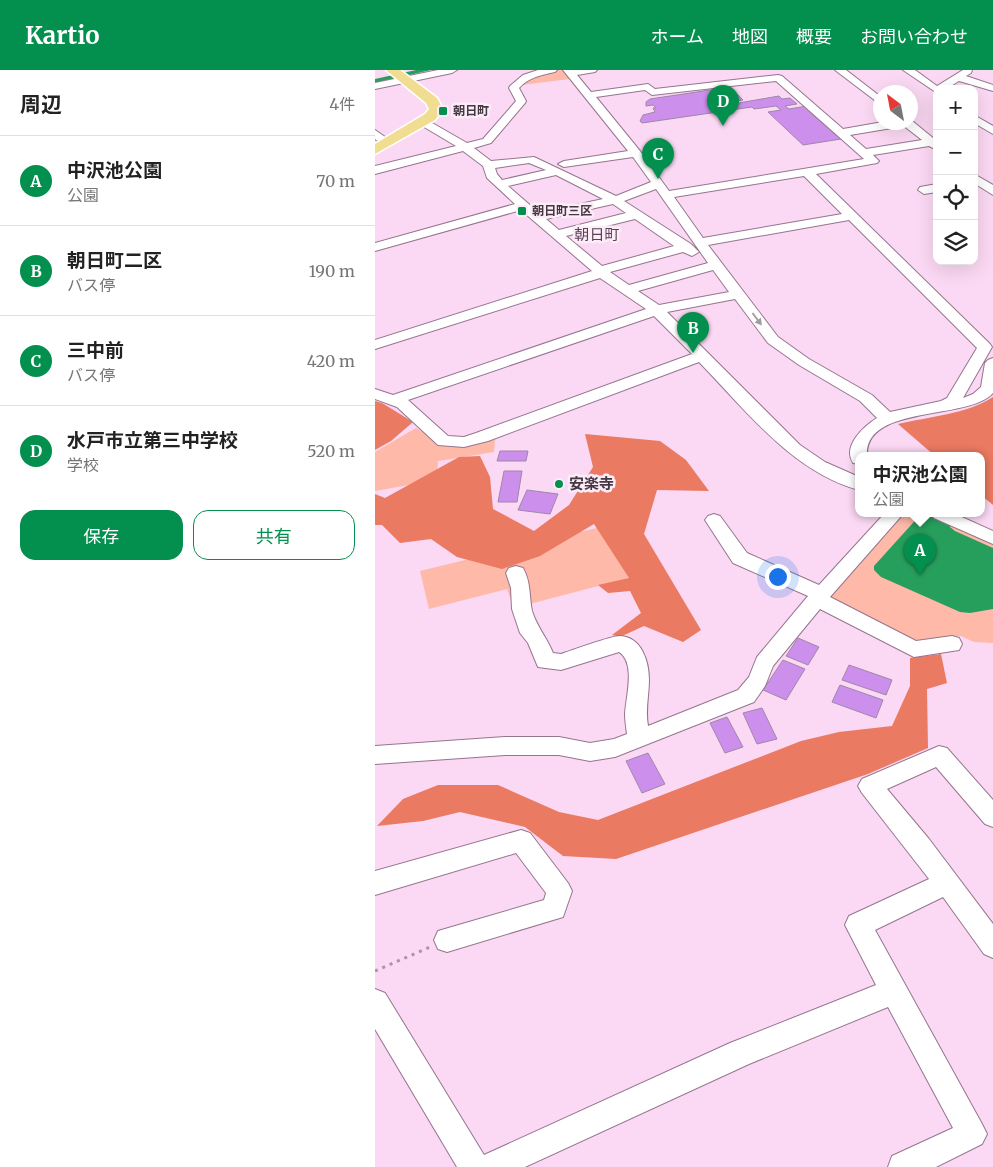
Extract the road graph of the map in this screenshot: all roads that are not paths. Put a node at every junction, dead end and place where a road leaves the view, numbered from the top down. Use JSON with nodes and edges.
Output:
{"nodes":[{"id":1,"x":452,"y":70,"type":"edge"},
{"id":2,"x":552,"y":70,"type":"edge"},
{"id":3,"x":592,"y":70,"type":"edge"},
{"id":4,"x":840,"y":70,"type":"edge"},
{"id":5,"x":908,"y":70,"type":"edge"},
{"id":6,"x":969,"y":70,"type":"edge"},
{"id":7,"x":569,"y":71,"type":"edge"},
{"id":8,"x":399,"y":74,"type":"edge"},
{"id":9,"x":710,"y":75,"type":"dead end"},
{"id":10,"x":375,"y":76,"type":"edge"},
{"id":11,"x":958,"y":77,"type":"junction"},
{"id":12,"x":720,"y":85,"type":"junction"},
{"id":13,"x":945,"y":85,"type":"edge"},
{"id":14,"x":375,"y":86,"type":"edge"},
{"id":15,"x":933,"y":86,"type":"edge"},
{"id":16,"x":993,"y":88,"type":"edge"},
{"id":17,"x":589,"y":95,"type":"junction"},
{"id":18,"x":873,"y":96,"type":"edge"},
{"id":19,"x":978,"y":121,"type":"edge"},
{"id":20,"x":423,"y":122,"type":"junction"},
{"id":21,"x":375,"y":132,"type":"edge"},
{"id":22,"x":993,"y":132,"type":"edge"},
{"id":23,"x":841,"y":133,"type":"junction"},
{"id":24,"x":978,"y":134,"type":"edge"},
{"id":25,"x":933,"y":142,"type":"edge"},
{"id":26,"x":933,"y":143,"type":"edge"},
{"id":27,"x":381,"y":146,"type":"edge"},
{"id":28,"x":466,"y":147,"type":"junction"},
{"id":29,"x":635,"y":153,"type":"junction"},
{"id":30,"x":863,"y":153,"type":"junction"},
{"id":31,"x":489,"y":165,"type":"junction"},
{"id":32,"x":561,"y":167,"type":"junction"},
{"id":33,"x":375,"y":170,"type":"edge"},
{"id":34,"x":807,"y":172,"type":"junction"},
{"id":35,"x":978,"y":178,"type":"edge"},
{"id":36,"x":499,"y":184,"type":"junction"},
{"id":37,"x":933,"y":189,"type":"edge"},
{"id":38,"x":662,"y":190,"type":"junction"},
{"id":39,"x":924,"y":190,"type":"dead end"},
{"id":40,"x":993,"y":191,"type":"edge"},
{"id":41,"x":978,"y":193,"type":"edge"},
{"id":42,"x":615,"y":200,"type":"junction"},
{"id":43,"x":523,"y":206,"type":"junction"},
{"id":44,"x":635,"y":215,"type":"junction"},
{"id":45,"x":852,"y":216,"type":"junction"},
{"id":46,"x":536,"y":218,"type":"junction"},
{"id":47,"x":556,"y":234,"type":"junction"},
{"id":48,"x":693,"y":245,"type":"junction"},
{"id":49,"x":375,"y":247,"type":"edge"},
{"id":50,"x":716,"y":265,"type":"junction"},
{"id":51,"x":601,"y":272,"type":"junction"},
{"id":52,"x":628,"y":289,"type":"junction"},
{"id":53,"x":738,"y":294,"type":"junction"},
{"id":54,"x":657,"y":310,"type":"junction"},
{"id":55,"x":375,"y":345,"type":"edge"},
{"id":56,"x":700,"y":356,"type":"junction"},
{"id":57,"x":993,"y":363,"type":"edge"},
{"id":58,"x":375,"y":394,"type":"edge"},
{"id":59,"x":393,"y":400,"type":"junction"},
{"id":60,"x":946,"y":405,"type":"junction"},
{"id":61,"x":885,"y":420,"type":"junction"},
{"id":62,"x":859,"y":452,"type":"edge"},
{"id":63,"x":855,"y":483,"type":"edge"},
{"id":64,"x":892,"y":517,"type":"edge"},
{"id":65,"x":947,"y":517,"type":"edge"},
{"id":66,"x":713,"y":520,"type":"dead end"},
{"id":67,"x":993,"y":538,"type":"edge"},
{"id":68,"x":516,"y":572,"type":"dead end"},
{"id":69,"x":819,"y":597,"type":"junction"},
{"id":70,"x":952,"y":644,"type":"dead end"},
{"id":71,"x":639,"y":738,"type":"junction"},
{"id":72,"x":375,"y":755,"type":"edge"},
{"id":73,"x":993,"y":817,"type":"edge"},
{"id":74,"x":375,"y":883,"type":"edge"},
{"id":75,"x":947,"y":883,"type":"junction"},
{"id":76,"x":447,"y":940,"type":"road end"},
{"id":77,"x":993,"y":945,"type":"edge"},
{"id":78,"x":893,"y":991,"type":"junction"},
{"id":79,"x":375,"y":1003,"type":"edge"},
{"id":80,"x":474,"y":1167,"type":"edge"},
{"id":81,"x":491,"y":1167,"type":"edge"},
{"id":82,"x":903,"y":1167,"type":"edge"}],
"edges":[{"from":1,"to":8,"type":"street"},
{"from":2,"to":28,"type":"street"},
{"from":3,"to":7,"type":"street"},
{"from":4,"to":18,"type":"street"},
{"from":5,"to":15,"type":"street"},
{"from":6,"to":11,"type":"street"},
{"from":7,"to":17,"type":"street"},
{"from":8,"to":10,"type":"street"},
{"from":8,"to":14,"type":"street"},
{"from":8,"to":20,"type":"main road"},
{"from":9,"to":12,"type":"street"},
{"from":11,"to":13,"type":"street"},
{"from":11,"to":16,"type":"street"},
{"from":12,"to":17,"type":"street"},
{"from":12,"to":23,"type":"street"},
{"from":17,"to":29,"type":"street"},
{"from":19,"to":22,"type":"street"},
{"from":20,"to":27,"type":"main road"},
{"from":20,"to":28,"type":"street"},
{"from":21,"to":27,"type":"street"},
{"from":22,"to":24,"type":"street"},
{"from":23,"to":25,"type":"street"},
{"from":23,"to":30,"type":"street"},
{"from":26,"to":30,"type":"street"},
{"from":28,"to":31,"type":"street"},
{"from":28,"to":33,"type":"street"},
{"from":29,"to":32,"type":"street"},
{"from":29,"to":38,"type":"street"},
{"from":30,"to":34,"type":"street"},
{"from":31,"to":32,"type":"street"},
{"from":31,"to":36,"type":"street"},
{"from":32,"to":36,"type":"street"},
{"from":32,"to":42,"type":"street"},
{"from":34,"to":38,"type":"street"},
{"from":34,"to":45,"type":"street"},
{"from":35,"to":40,"type":"street"},
{"from":36,"to":43,"type":"street"},
{"from":37,"to":39,"type":"street"},
{"from":38,"to":42,"type":"street"},
{"from":38,"to":48,"type":"street"},
{"from":40,"to":41,"type":"street"},
{"from":42,"to":44,"type":"street"},
{"from":42,"to":46,"type":"street"},
{"from":43,"to":46,"type":"street"},
{"from":43,"to":49,"type":"street"},
{"from":44,"to":47,"type":"street"},
{"from":44,"to":48,"type":"street"},
{"from":45,"to":48,"type":"street"},
{"from":45,"to":60,"type":"street"},
{"from":46,"to":47,"type":"street"},
{"from":47,"to":51,"type":"street"},
{"from":48,"to":50,"type":"street"},
{"from":48,"to":51,"type":"street"},
{"from":50,"to":52,"type":"street"},
{"from":50,"to":53,"type":"street"},
{"from":51,"to":52,"type":"street"},
{"from":51,"to":55,"type":"street"},
{"from":52,"to":54,"type":"street"},
{"from":53,"to":54,"type":"street"},
{"from":53,"to":61,"type":"street","one_way":true},
{"from":54,"to":56,"type":"street"},
{"from":54,"to":59,"type":"street"},
{"from":56,"to":59,"type":"street"},
{"from":56,"to":63,"type":"street"},
{"from":57,"to":60,"type":"street"},
{"from":58,"to":59,"type":"street"},
{"from":60,"to":61,"type":"street"},
{"from":61,"to":62,"type":"street"},
{"from":64,"to":69,"type":"street"},
{"from":65,"to":67,"type":"street"},
{"from":66,"to":69,"type":"street"},
{"from":68,"to":71,"type":"street"},
{"from":69,"to":70,"type":"street"},
{"from":69,"to":71,"type":"street"},
{"from":71,"to":72,"type":"street"},
{"from":73,"to":75,"type":"street"},
{"from":74,"to":76,"type":"street"},
{"from":75,"to":77,"type":"street"},
{"from":75,"to":78,"type":"street"},
{"from":78,"to":81,"type":"street"},
{"from":78,"to":82,"type":"street"},
{"from":79,"to":80,"type":"street"}]}
